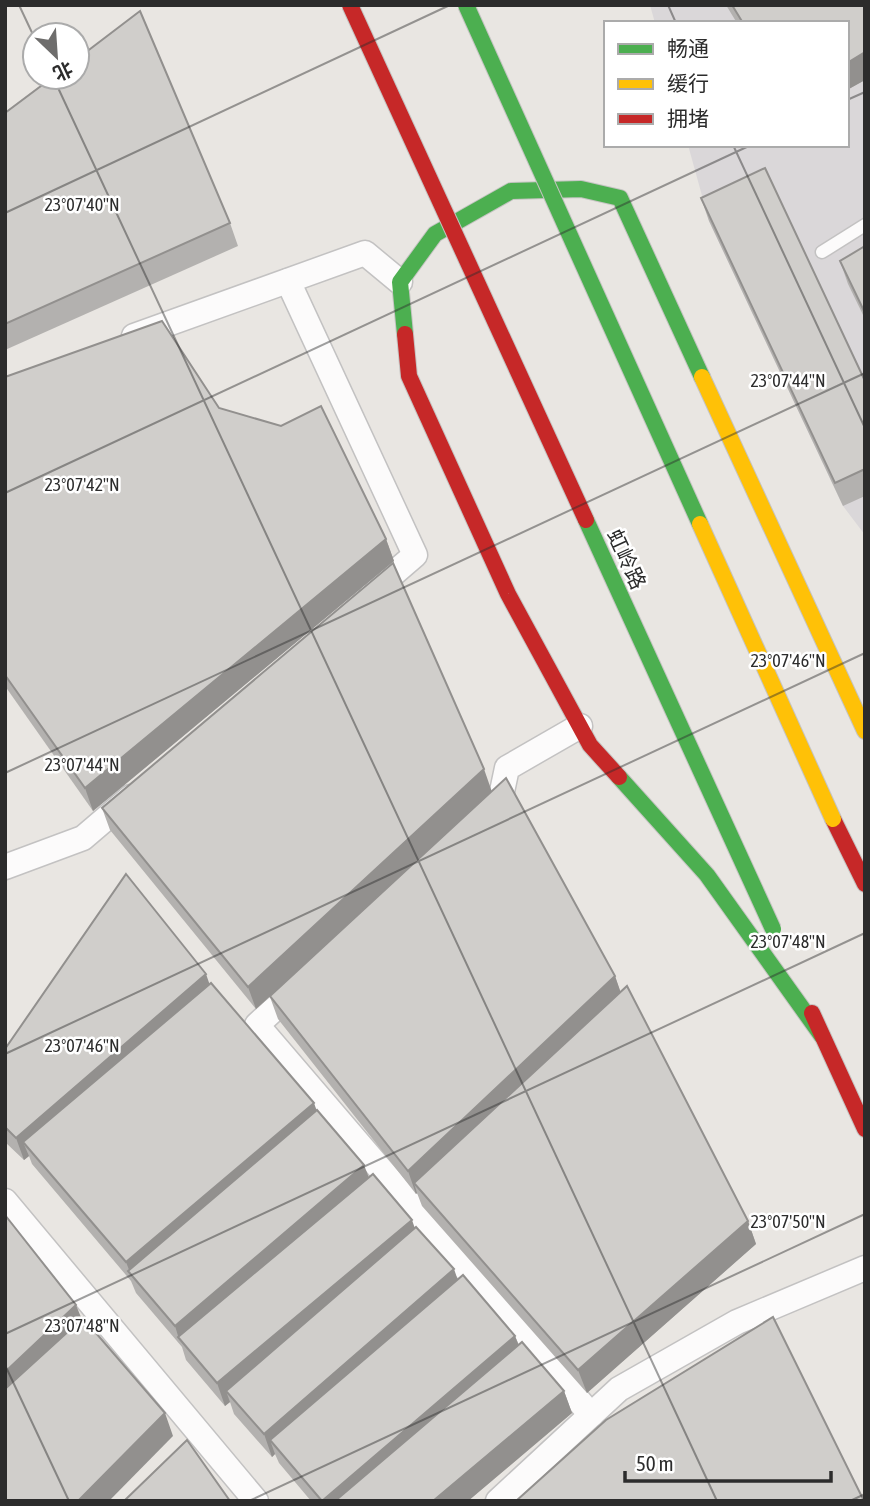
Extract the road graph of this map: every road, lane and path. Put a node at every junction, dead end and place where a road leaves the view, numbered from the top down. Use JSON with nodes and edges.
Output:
{"nodes":[{"id":1,"x":350,"y":5,"type":"edge"},
{"id":2,"x":466,"y":5,"type":"edge"},
{"id":3,"x":865,"y":225,"type":"edge"},
{"id":4,"x":822,"y":252,"type":"dead end"},
{"id":5,"x":288,"y":281,"type":"junction"},
{"id":6,"x":400,"y":282,"type":"junction"},
{"id":7,"x":108,"y":346,"type":"edge"},
{"id":8,"x":353,"y":608,"type":"edge"},
{"id":9,"x":580,"y":726,"type":"junction"},
{"id":10,"x":865,"y":731,"type":"edge"},
{"id":11,"x":145,"y":785,"type":"edge"},
{"id":12,"x":480,"y":820,"type":"edge"},
{"id":13,"x":5,"y":867,"type":"edge"},
{"id":14,"x":865,"y":884,"type":"edge"},
{"id":15,"x":776,"y":935,"type":"dead end"},
{"id":16,"x":789,"y":964,"type":"dead end"},
{"id":17,"x":318,"y":969,"type":"edge"},
{"id":18,"x":822,"y":1036,"type":"junction"},
{"id":19,"x":865,"y":1129,"type":"edge"},
{"id":20,"x":5,"y":1201,"type":"edge"},
{"id":21,"x":865,"y":1268,"type":"edge"},
{"id":22,"x":591,"y":1415,"type":"junction"},
{"id":23,"x":201,"y":1436,"type":"junction"},
{"id":24,"x":183,"y":1454,"type":"edge"},
{"id":25,"x":256,"y":1501,"type":"edge"},
{"id":26,"x":498,"y":1501,"type":"edge"}],
"edges":[{"from":1,"to":15,"type":"main road","name":"虹岭路","bridge":true},
{"from":2,"to":14,"type":"main road","bridge":true},
{"from":3,"to":4,"type":"lane"},
{"from":5,"to":6,"type":"street"},
{"from":5,"to":7,"type":"street"},
{"from":5,"to":8,"type":"street"},
{"from":6,"to":9,"type":"main road"},
{"from":6,"to":10,"type":"main road"},
{"from":9,"to":12,"type":"street"},
{"from":9,"to":18,"type":"main road"},
{"from":11,"to":13,"type":"street"},
{"from":16,"to":18,"type":"main road"},
{"from":17,"to":22,"type":"street"},
{"from":18,"to":19,"type":"main road"},
{"from":20,"to":23,"type":"street"},
{"from":21,"to":22,"type":"street"},
{"from":22,"to":26,"type":"street"},
{"from":23,"to":24,"type":"street"},
{"from":23,"to":25,"type":"street"}]}
